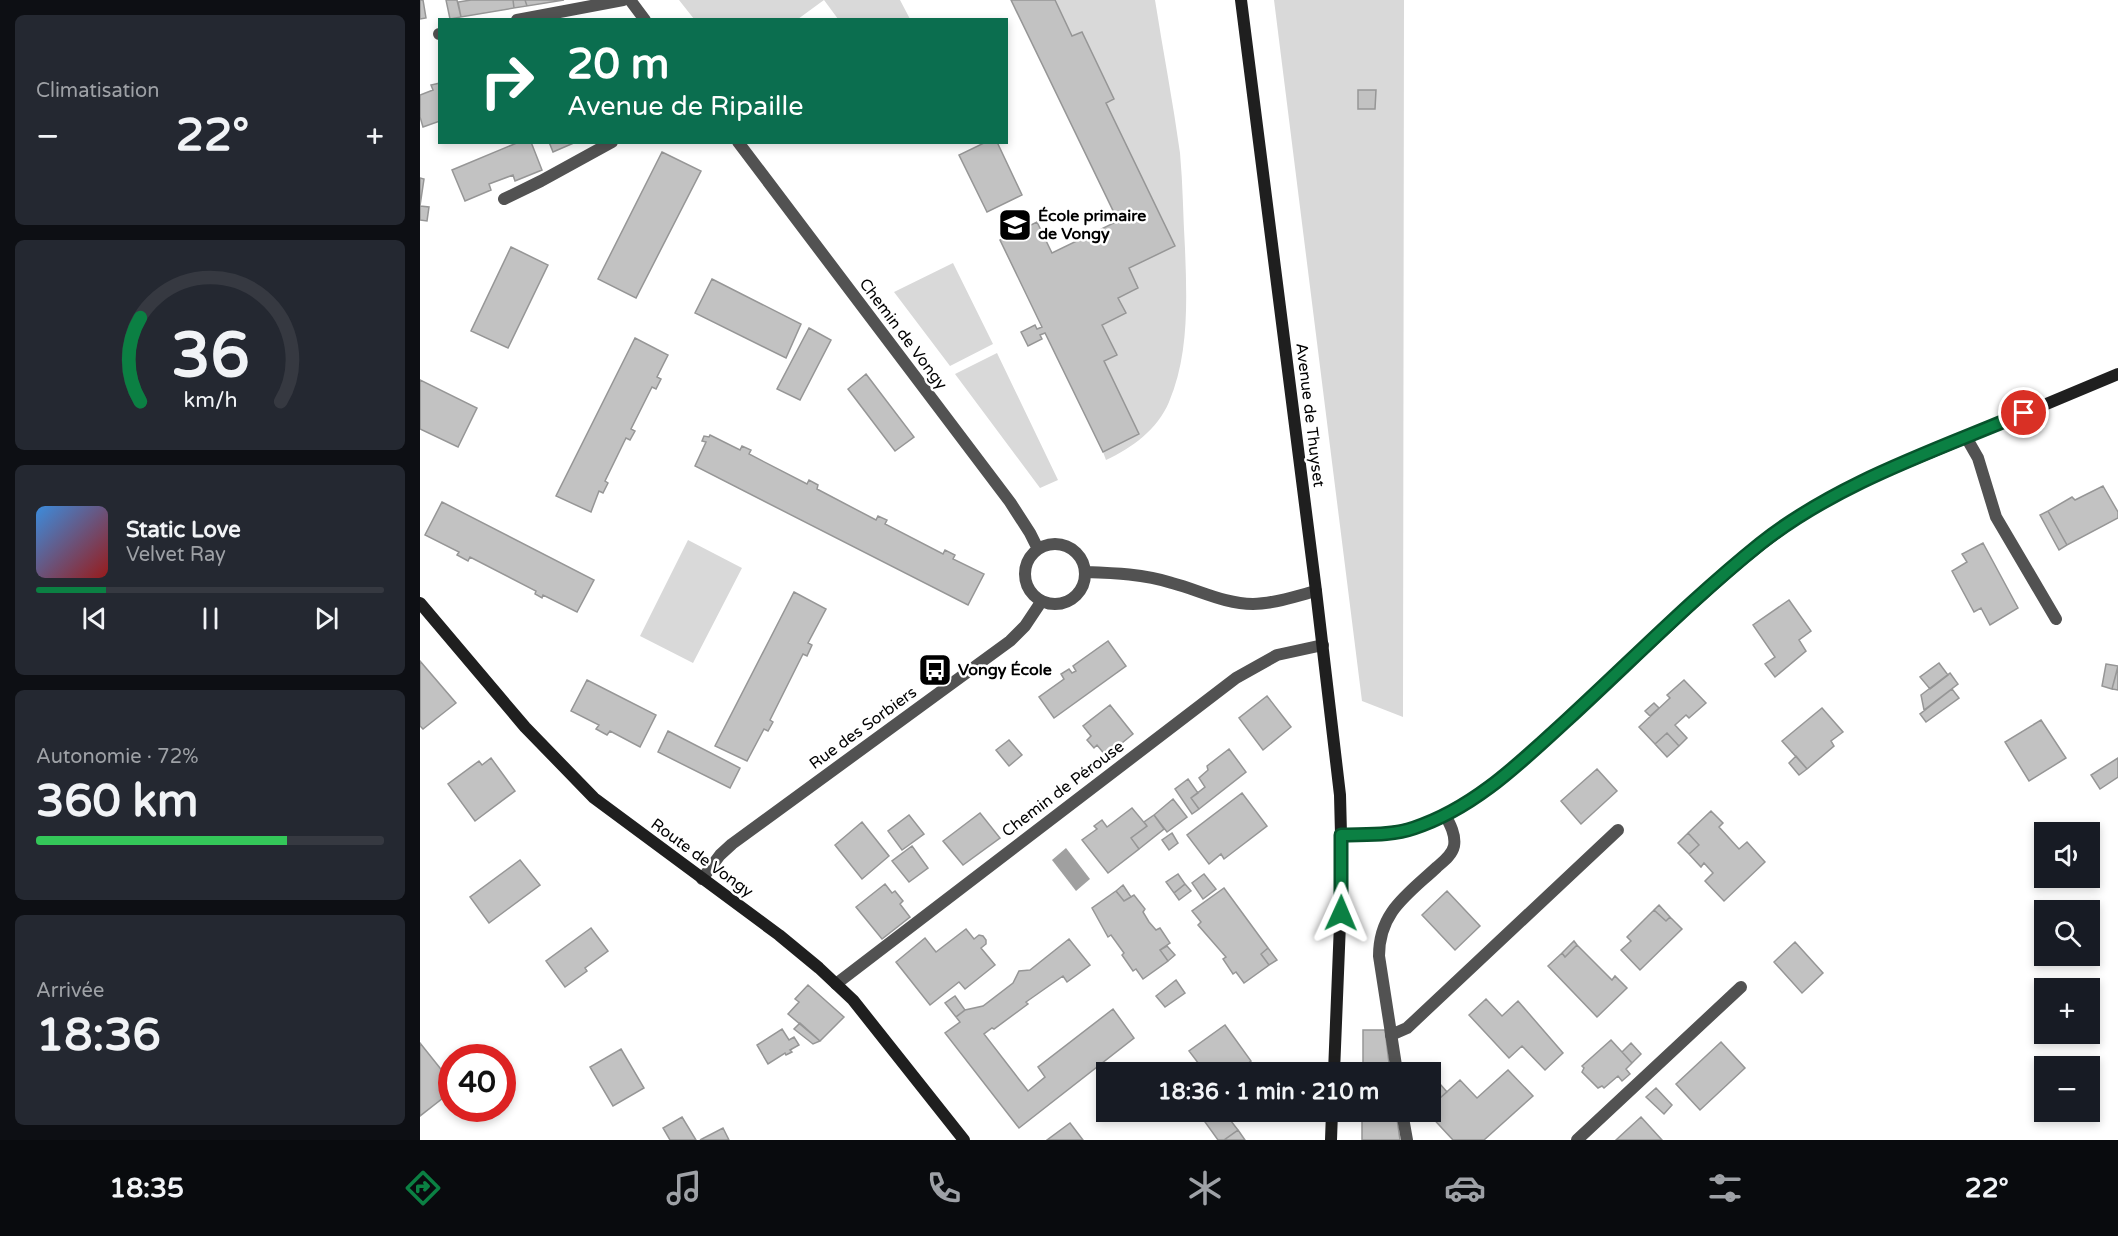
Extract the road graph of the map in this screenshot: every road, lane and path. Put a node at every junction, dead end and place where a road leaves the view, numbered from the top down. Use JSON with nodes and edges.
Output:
{"nodes":[{"id":1,"x":623,"y":0,"type":"edge"},
{"id":2,"x":630,"y":0,"type":"edge"},
{"id":3,"x":1241,"y":0,"type":"edge"},
{"id":4,"x":528,"y":18,"type":"edge"},
{"id":5,"x":644,"y":18,"type":"edge"},
{"id":6,"x":608,"y":144,"type":"edge"},
{"id":7,"x":740,"y":144,"type":"edge"},
{"id":8,"x":504,"y":199,"type":"dead end"},
{"id":9,"x":2118,"y":374,"type":"edge"},
{"id":10,"x":1966,"y":437,"type":"junction"},
{"id":11,"x":1038,"y":549,"type":"junction"},
{"id":12,"x":1085,"y":572,"type":"junction"},
{"id":13,"x":1316,"y":591,"type":"junction"},
{"id":14,"x":1041,"y":602,"type":"junction"},
{"id":15,"x":420,"y":603,"type":"edge"},
{"id":16,"x":2056,"y":619,"type":"dead end"},
{"id":17,"x":1323,"y":645,"type":"junction"},
{"id":18,"x":1446,"y":815,"type":"junction"},
{"id":19,"x":1618,"y":830,"type":"dead end"},
{"id":20,"x":1341,"y":835,"type":"junction"},
{"id":21,"x":702,"y":879,"type":"junction"},
{"id":22,"x":836,"y":984,"type":"junction"},
{"id":23,"x":1741,"y":987,"type":"dead end"},
{"id":24,"x":1391,"y":1035,"type":"junction"},
{"id":25,"x":1334,"y":1062,"type":"edge"},
{"id":26,"x":1395,"y":1062,"type":"edge"},
{"id":27,"x":1332,"y":1122,"type":"edge"},
{"id":28,"x":1404,"y":1122,"type":"edge"},
{"id":29,"x":964,"y":1140,"type":"edge"},
{"id":30,"x":1331,"y":1140,"type":"edge"},
{"id":31,"x":1407,"y":1140,"type":"edge"},
{"id":32,"x":1577,"y":1140,"type":"edge"}],
"edges":[{"from":1,"to":4,"type":"street"},
{"from":2,"to":5,"type":"street"},
{"from":3,"to":13,"type":"street","name":"Avenue de Thuyset"},
{"from":6,"to":8,"type":"street"},
{"from":7,"to":11,"type":"street","name":"Chemin de Vongy"},
{"from":9,"to":10,"type":"street"},
{"from":10,"to":16,"type":"street"},
{"from":10,"to":18,"type":"street"},
{"from":11,"to":12,"type":"street"},
{"from":11,"to":14,"type":"street"},
{"from":12,"to":13,"type":"street"},
{"from":12,"to":14,"type":"street"},
{"from":13,"to":17,"type":"street","name":"Avenue de Thuyset"},
{"from":14,"to":21,"type":"street","name":"Rue des Sorbiers"},
{"from":15,"to":21,"type":"street","name":"Route de Vongy"},
{"from":17,"to":20,"type":"street","name":"Avenue de Thuyset"},
{"from":17,"to":22,"type":"street","name":"Chemin de Pérouse"},
{"from":18,"to":20,"type":"street"},
{"from":18,"to":24,"type":"street"},
{"from":19,"to":24,"type":"street"},
{"from":20,"to":25,"type":"street","name":"Avenue de Thuyset"},
{"from":21,"to":22,"type":"street","name":"Route de Vongy"},
{"from":22,"to":29,"type":"street","name":"Route de Vongy"},
{"from":23,"to":32,"type":"street"},
{"from":24,"to":26,"type":"street"},
{"from":27,"to":30,"type":"street"},
{"from":28,"to":31,"type":"street"}]}
